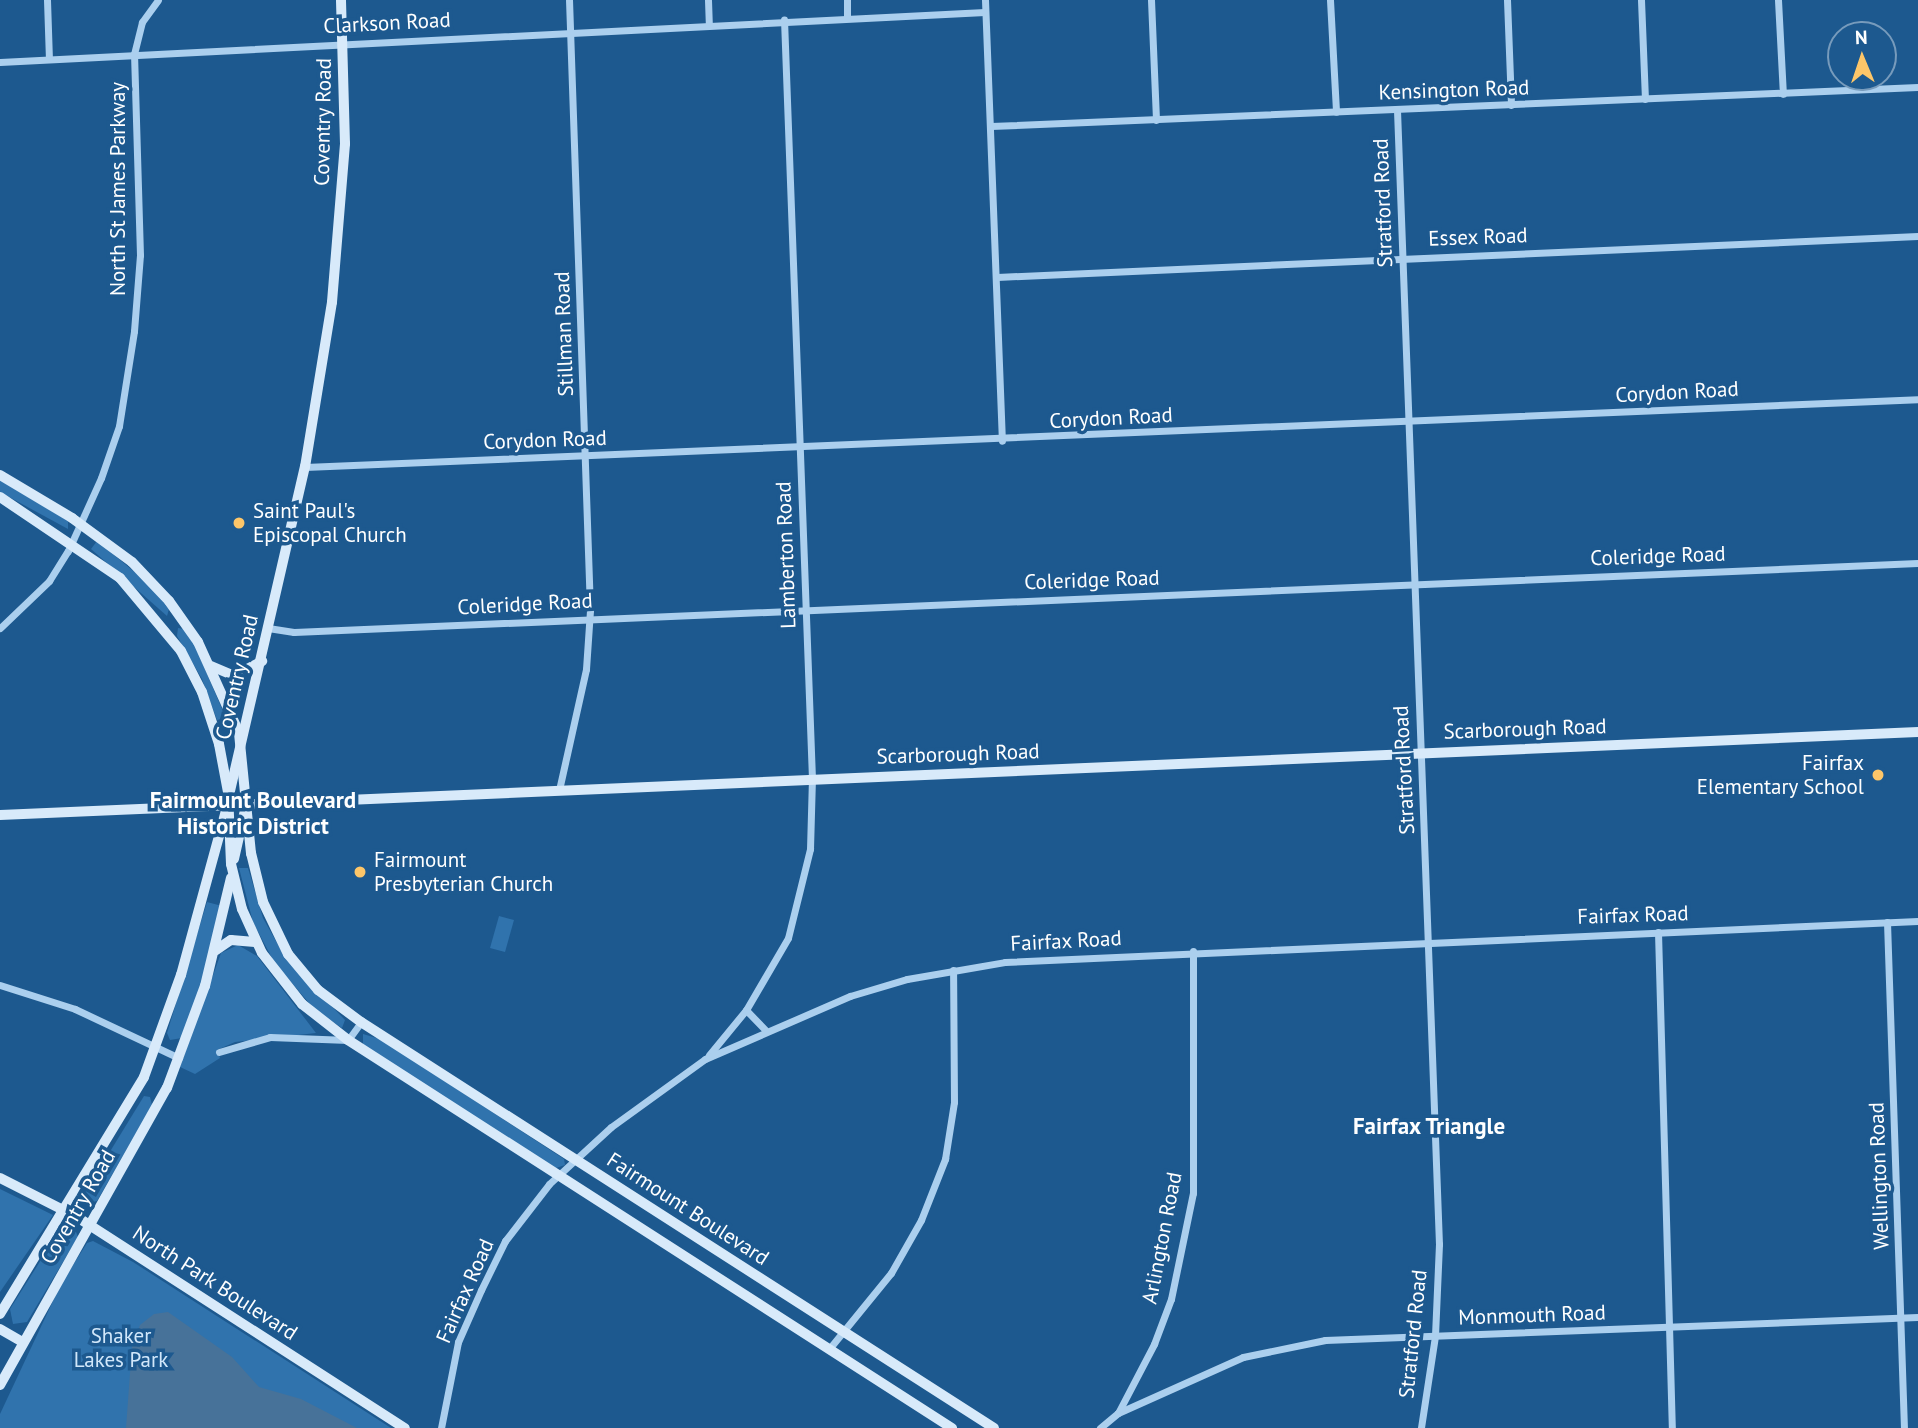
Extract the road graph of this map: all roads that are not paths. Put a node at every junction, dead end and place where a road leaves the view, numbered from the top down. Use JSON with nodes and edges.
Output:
{"nodes":[{"id":1,"x":47,"y":0,"type":"edge"},
{"id":2,"x":158,"y":0,"type":"edge"},
{"id":3,"x":341,"y":0,"type":"edge"},
{"id":4,"x":569,"y":0,"type":"edge"},
{"id":5,"x":709,"y":0,"type":"edge"},
{"id":6,"x":847,"y":0,"type":"edge"},
{"id":7,"x":985,"y":0,"type":"edge"},
{"id":8,"x":1151,"y":0,"type":"edge"},
{"id":9,"x":1331,"y":0,"type":"edge"},
{"id":10,"x":1507,"y":0,"type":"edge"},
{"id":11,"x":1641,"y":0,"type":"edge"},
{"id":12,"x":1778,"y":0,"type":"edge"},
{"id":13,"x":985,"y":12,"type":"junction"},
{"id":14,"x":847,"y":17,"type":"junction"},
{"id":15,"x":784,"y":20,"type":"junction"},
{"id":16,"x":709,"y":24,"type":"junction"},
{"id":17,"x":570,"y":31,"type":"junction"},
{"id":18,"x":343,"y":43,"type":"junction"},
{"id":19,"x":134,"y":54,"type":"junction"},
{"id":20,"x":49,"y":59,"type":"junction"},
{"id":21,"x":0,"y":62,"type":"edge"},
{"id":22,"x":1918,"y":88,"type":"edge"},
{"id":23,"x":1783,"y":94,"type":"junction"},
{"id":24,"x":1645,"y":99,"type":"junction"},
{"id":25,"x":1511,"y":104,"type":"junction"},
{"id":26,"x":1397,"y":110,"type":"junction"},
{"id":27,"x":1336,"y":112,"type":"junction"},
{"id":28,"x":1156,"y":120,"type":"junction"},
{"id":29,"x":991,"y":126,"type":"junction"},
{"id":30,"x":1918,"y":236,"type":"edge"},
{"id":31,"x":1403,"y":258,"type":"junction"},
{"id":32,"x":997,"y":277,"type":"junction"},
{"id":33,"x":1918,"y":399,"type":"edge"},
{"id":34,"x":1408,"y":422,"type":"junction"},
{"id":35,"x":1002,"y":441,"type":"junction"},
{"id":36,"x":799,"y":447,"type":"junction"},
{"id":37,"x":586,"y":456,"type":"junction"},
{"id":38,"x":306,"y":467,"type":"junction"},
{"id":39,"x":0,"y":475,"type":"edge"},
{"id":40,"x":0,"y":497,"type":"edge"},
{"id":41,"x":81,"y":524,"type":"junction"},
{"id":42,"x":72,"y":542,"type":"junction"},
{"id":43,"x":1918,"y":563,"type":"edge"},
{"id":44,"x":1412,"y":584,"type":"junction"},
{"id":45,"x":805,"y":610,"type":"junction"},
{"id":46,"x":182,"y":617,"type":"junction"},
{"id":47,"x":590,"y":618,"type":"junction"},
{"id":48,"x":0,"y":628,"type":"edge"},
{"id":49,"x":166,"y":628,"type":"junction"},
{"id":50,"x":268,"y":628,"type":"junction"},
{"id":51,"x":261,"y":661,"type":"junction"},
{"id":52,"x":211,"y":666,"type":"junction"},
{"id":53,"x":249,"y":711,"type":"junction"},
{"id":54,"x":236,"y":725,"type":"junction"},
{"id":55,"x":216,"y":730,"type":"junction"},
{"id":56,"x":1918,"y":732,"type":"edge"},
{"id":57,"x":242,"y":743,"type":"junction"},
{"id":58,"x":1420,"y":753,"type":"junction"},
{"id":59,"x":812,"y":779,"type":"junction"},
{"id":60,"x":559,"y":790,"type":"junction"},
{"id":61,"x":247,"y":803,"type":"junction"},
{"id":62,"x":229,"y":804,"type":"junction"},
{"id":63,"x":0,"y":815,"type":"edge"},
{"id":64,"x":232,"y":873,"type":"junction"},
{"id":65,"x":1918,"y":921,"type":"edge"},
{"id":66,"x":1887,"y":922,"type":"junction"},
{"id":67,"x":1658,"y":932,"type":"junction"},
{"id":68,"x":1431,"y":941,"type":"junction"},
{"id":69,"x":255,"y":942,"type":"junction"},
{"id":70,"x":1193,"y":951,"type":"junction"},
{"id":71,"x":214,"y":952,"type":"junction"},
{"id":72,"x":953,"y":970,"type":"junction"},
{"id":73,"x":0,"y":985,"type":"edge"},
{"id":74,"x":746,"y":1010,"type":"junction"},
{"id":75,"x":361,"y":1022,"type":"junction"},
{"id":76,"x":765,"y":1030,"type":"junction"},
{"id":77,"x":348,"y":1040,"type":"junction"},
{"id":78,"x":155,"y":1047,"type":"junction"},
{"id":79,"x":219,"y":1052,"type":"dead end"},
{"id":80,"x":179,"y":1058,"type":"junction"},
{"id":81,"x":705,"y":1059,"type":"junction"},
{"id":82,"x":576,"y":1161,"type":"junction"},
{"id":83,"x":560,"y":1176,"type":"junction"},
{"id":84,"x":0,"y":1178,"type":"edge"},
{"id":85,"x":64,"y":1209,"type":"junction"},
{"id":86,"x":91,"y":1225,"type":"junction"},
{"id":87,"x":0,"y":1314,"type":"edge"},
{"id":88,"x":1918,"y":1317,"type":"edge"},
{"id":89,"x":1902,"y":1318,"type":"junction"},
{"id":90,"x":1671,"y":1328,"type":"junction"},
{"id":91,"x":0,"y":1330,"type":"edge"},
{"id":92,"x":843,"y":1331,"type":"junction"},
{"id":93,"x":1435,"y":1336,"type":"junction"},
{"id":94,"x":21,"y":1340,"type":"junction"},
{"id":95,"x":829,"y":1349,"type":"junction"},
{"id":96,"x":0,"y":1385,"type":"edge"},
{"id":97,"x":1118,"y":1413,"type":"junction"},
{"id":98,"x":405,"y":1428,"type":"edge"},
{"id":99,"x":441,"y":1428,"type":"edge"},
{"id":100,"x":952,"y":1428,"type":"edge"},
{"id":101,"x":994,"y":1428,"type":"edge"},
{"id":102,"x":1100,"y":1428,"type":"edge"},
{"id":103,"x":1420,"y":1428,"type":"edge"},
{"id":104,"x":1672,"y":1428,"type":"edge"},
{"id":105,"x":1904,"y":1428,"type":"edge"}],
"edges":[{"from":1,"to":20,"type":"street"},
{"from":2,"to":19,"type":"street","name":"North St James Parkway"},
{"from":3,"to":18,"type":"main road","name":"Coventry Road"},
{"from":4,"to":17,"type":"street","name":"Stillman Road"},
{"from":5,"to":16,"type":"street"},
{"from":6,"to":14,"type":"street"},
{"from":7,"to":13,"type":"street"},
{"from":8,"to":28,"type":"street"},
{"from":9,"to":27,"type":"street"},
{"from":10,"to":25,"type":"street"},
{"from":11,"to":24,"type":"street"},
{"from":12,"to":23,"type":"street"},
{"from":13,"to":14,"type":"street","name":"Clarkson Road"},
{"from":13,"to":29,"type":"street"},
{"from":14,"to":15,"type":"street","name":"Clarkson Road"},
{"from":15,"to":16,"type":"street","name":"Clarkson Road"},
{"from":15,"to":36,"type":"street","name":"Lamberton Road"},
{"from":16,"to":17,"type":"street","name":"Clarkson Road"},
{"from":17,"to":18,"type":"street","name":"Clarkson Road"},
{"from":17,"to":37,"type":"street","name":"Stillman Road"},
{"from":18,"to":19,"type":"street","name":"Clarkson Road"},
{"from":18,"to":38,"type":"main road","name":"Coventry Road"},
{"from":19,"to":20,"type":"street","name":"Clarkson Road"},
{"from":19,"to":41,"type":"street","name":"North St James Parkway"},
{"from":20,"to":21,"type":"street","name":"Clarkson Road"},
{"from":22,"to":23,"type":"street","name":"Kensington Road"},
{"from":23,"to":24,"type":"street","name":"Kensington Road"},
{"from":24,"to":25,"type":"street","name":"Kensington Road"},
{"from":25,"to":26,"type":"street","name":"Kensington Road"},
{"from":26,"to":27,"type":"street","name":"Kensington Road"},
{"from":26,"to":31,"type":"street","name":"Stratford Road"},
{"from":27,"to":28,"type":"street","name":"Kensington Road"},
{"from":28,"to":29,"type":"street","name":"Kensington Road"},
{"from":29,"to":32,"type":"street"},
{"from":30,"to":31,"type":"street","name":"Essex Road"},
{"from":31,"to":32,"type":"street","name":"Essex Road"},
{"from":31,"to":34,"type":"street","name":"Stratford Road"},
{"from":32,"to":35,"type":"street"},
{"from":33,"to":34,"type":"street","name":"Corydon Road"},
{"from":34,"to":35,"type":"street","name":"Corydon Road"},
{"from":34,"to":44,"type":"street","name":"Stratford Road"},
{"from":35,"to":36,"type":"street","name":"Corydon Road"},
{"from":36,"to":37,"type":"street","name":"Corydon Road"},
{"from":36,"to":45,"type":"street","name":"Lamberton Road"},
{"from":37,"to":38,"type":"street","name":"Corydon Road"},
{"from":37,"to":47,"type":"street","name":"Stillman Road"},
{"from":38,"to":50,"type":"main road","name":"Coventry Road"},
{"from":39,"to":41,"type":"main road","name":"Fairmount Boulevard"},
{"from":40,"to":42,"type":"main road","name":"Fairmount Boulevard"},
{"from":41,"to":42,"type":"street","name":"North St James Parkway"},
{"from":41,"to":46,"type":"main road","name":"Fairmount Boulevard"},
{"from":42,"to":48,"type":"street","name":"North St James Parkway"},
{"from":42,"to":49,"type":"main road","name":"Fairmount Boulevard"},
{"from":43,"to":44,"type":"street","name":"Coleridge Road"},
{"from":44,"to":45,"type":"street","name":"Coleridge Road"},
{"from":44,"to":58,"type":"street","name":"Stratford Road"},
{"from":45,"to":47,"type":"street","name":"Coleridge Road"},
{"from":45,"to":59,"type":"street","name":"Lamberton Road"},
{"from":46,"to":49,"type":"main road"},
{"from":46,"to":52,"type":"main road","name":"Fairmount Boulevard"},
{"from":47,"to":50,"type":"street","name":"Coleridge Road"},
{"from":47,"to":60,"type":"street","name":"Stillman Road"},
{"from":49,"to":55,"type":"main road","name":"Fairmount Boulevard"},
{"from":50,"to":51,"type":"main road","name":"Coventry Road"},
{"from":51,"to":52,"type":"main road"},
{"from":51,"to":53,"type":"main road","name":"Coventry Road"},
{"from":52,"to":54,"type":"main road","name":"Fairmount Boulevard"},
{"from":53,"to":54,"type":"main road"},
{"from":53,"to":57,"type":"main road","name":"Coventry Road"},
{"from":54,"to":55,"type":"main road"},
{"from":54,"to":57,"type":"main road","name":"Fairmount Boulevard"},
{"from":55,"to":62,"type":"main road","name":"Fairmount Boulevard"},
{"from":56,"to":58,"type":"main road","name":"Scarborough Road"},
{"from":57,"to":61,"type":"main road","name":"Fairmount Boulevard"},
{"from":57,"to":62,"type":"main road","name":"Coventry Road"},
{"from":58,"to":59,"type":"main road","name":"Scarborough Road"},
{"from":58,"to":68,"type":"street","name":"Stratford Road"},
{"from":59,"to":60,"type":"main road","name":"Scarborough Road"},
{"from":59,"to":74,"type":"street","name":"Lamberton Road"},
{"from":60,"to":61,"type":"main road","name":"Scarborough Road"},
{"from":61,"to":62,"type":"main road","name":"Scarborough Road"},
{"from":61,"to":64,"type":"main road","name":"Coventry Road"},
{"from":61,"to":75,"type":"main road","name":"Fairmount Boulevard"},
{"from":62,"to":63,"type":"main road","name":"Scarborough Road"},
{"from":62,"to":64,"type":"main road","name":"Fairmount Boulevard"},
{"from":62,"to":78,"type":"main road","name":"Coventry Road"},
{"from":64,"to":69,"type":"main road","name":"Fairmount Boulevard"},
{"from":64,"to":71,"type":"main road","name":"Coventry Road"},
{"from":65,"to":66,"type":"street","name":"Fairfax Road"},
{"from":66,"to":67,"type":"street","name":"Fairfax Road"},
{"from":66,"to":89,"type":"street","name":"Wellington Road"},
{"from":67,"to":68,"type":"street","name":"Fairfax Road"},
{"from":67,"to":90,"type":"street"},
{"from":68,"to":70,"type":"street","name":"Fairfax Road"},
{"from":68,"to":93,"type":"street","name":"Stratford Road"},
{"from":69,"to":71,"type":"main road"},
{"from":69,"to":77,"type":"main road","name":"Fairmount Boulevard"},
{"from":70,"to":72,"type":"street","name":"Fairfax Road"},
{"from":70,"to":97,"type":"street","name":"Arlington Road"},
{"from":71,"to":80,"type":"main road","name":"Coventry Road"},
{"from":72,"to":76,"type":"street","name":"Fairfax Road"},
{"from":72,"to":92,"type":"street"},
{"from":73,"to":78,"type":"street"},
{"from":74,"to":76,"type":"street"},
{"from":74,"to":81,"type":"street","name":"Lamberton Road"},
{"from":75,"to":77,"type":"street"},
{"from":75,"to":82,"type":"main road","name":"Fairmount Boulevard"},
{"from":76,"to":81,"type":"street","name":"Fairfax Road"},
{"from":77,"to":79,"type":"street"},
{"from":77,"to":83,"type":"main road","name":"Fairmount Boulevard"},
{"from":78,"to":80,"type":"street"},
{"from":78,"to":85,"type":"main road","name":"Coventry Road"},
{"from":80,"to":86,"type":"main road","name":"Coventry Road"},
{"from":81,"to":82,"type":"street","name":"Fairfax Road"},
{"from":82,"to":83,"type":"street","name":"Fairfax Road"},
{"from":82,"to":92,"type":"main road","name":"Fairmount Boulevard"},
{"from":83,"to":95,"type":"main road","name":"Fairmount Boulevard"},
{"from":83,"to":99,"type":"street","name":"Fairfax Road"},
{"from":84,"to":85,"type":"main road","name":"North Park Boulevard"},
{"from":85,"to":86,"type":"main road","name":"North Park Boulevard"},
{"from":85,"to":87,"type":"main road","name":"Coventry Road"},
{"from":86,"to":94,"type":"main road","name":"Coventry Road"},
{"from":86,"to":98,"type":"main road","name":"North Park Boulevard"},
{"from":88,"to":89,"type":"street","name":"Monmouth Road"},
{"from":89,"to":90,"type":"street","name":"Monmouth Road"},
{"from":89,"to":105,"type":"street","name":"Wellington Road"},
{"from":90,"to":93,"type":"street","name":"Monmouth Road"},
{"from":90,"to":104,"type":"street"},
{"from":91,"to":94,"type":"main road"},
{"from":92,"to":95,"type":"street"},
{"from":92,"to":101,"type":"main road","name":"Fairmount Boulevard"},
{"from":93,"to":97,"type":"street","name":"Monmouth Road"},
{"from":93,"to":103,"type":"street","name":"Stratford Road"},
{"from":94,"to":96,"type":"main road","name":"Coventry Road"},
{"from":95,"to":100,"type":"main road","name":"Fairmount Boulevard"},
{"from":97,"to":102,"type":"street","name":"Arlington Road"}]}
